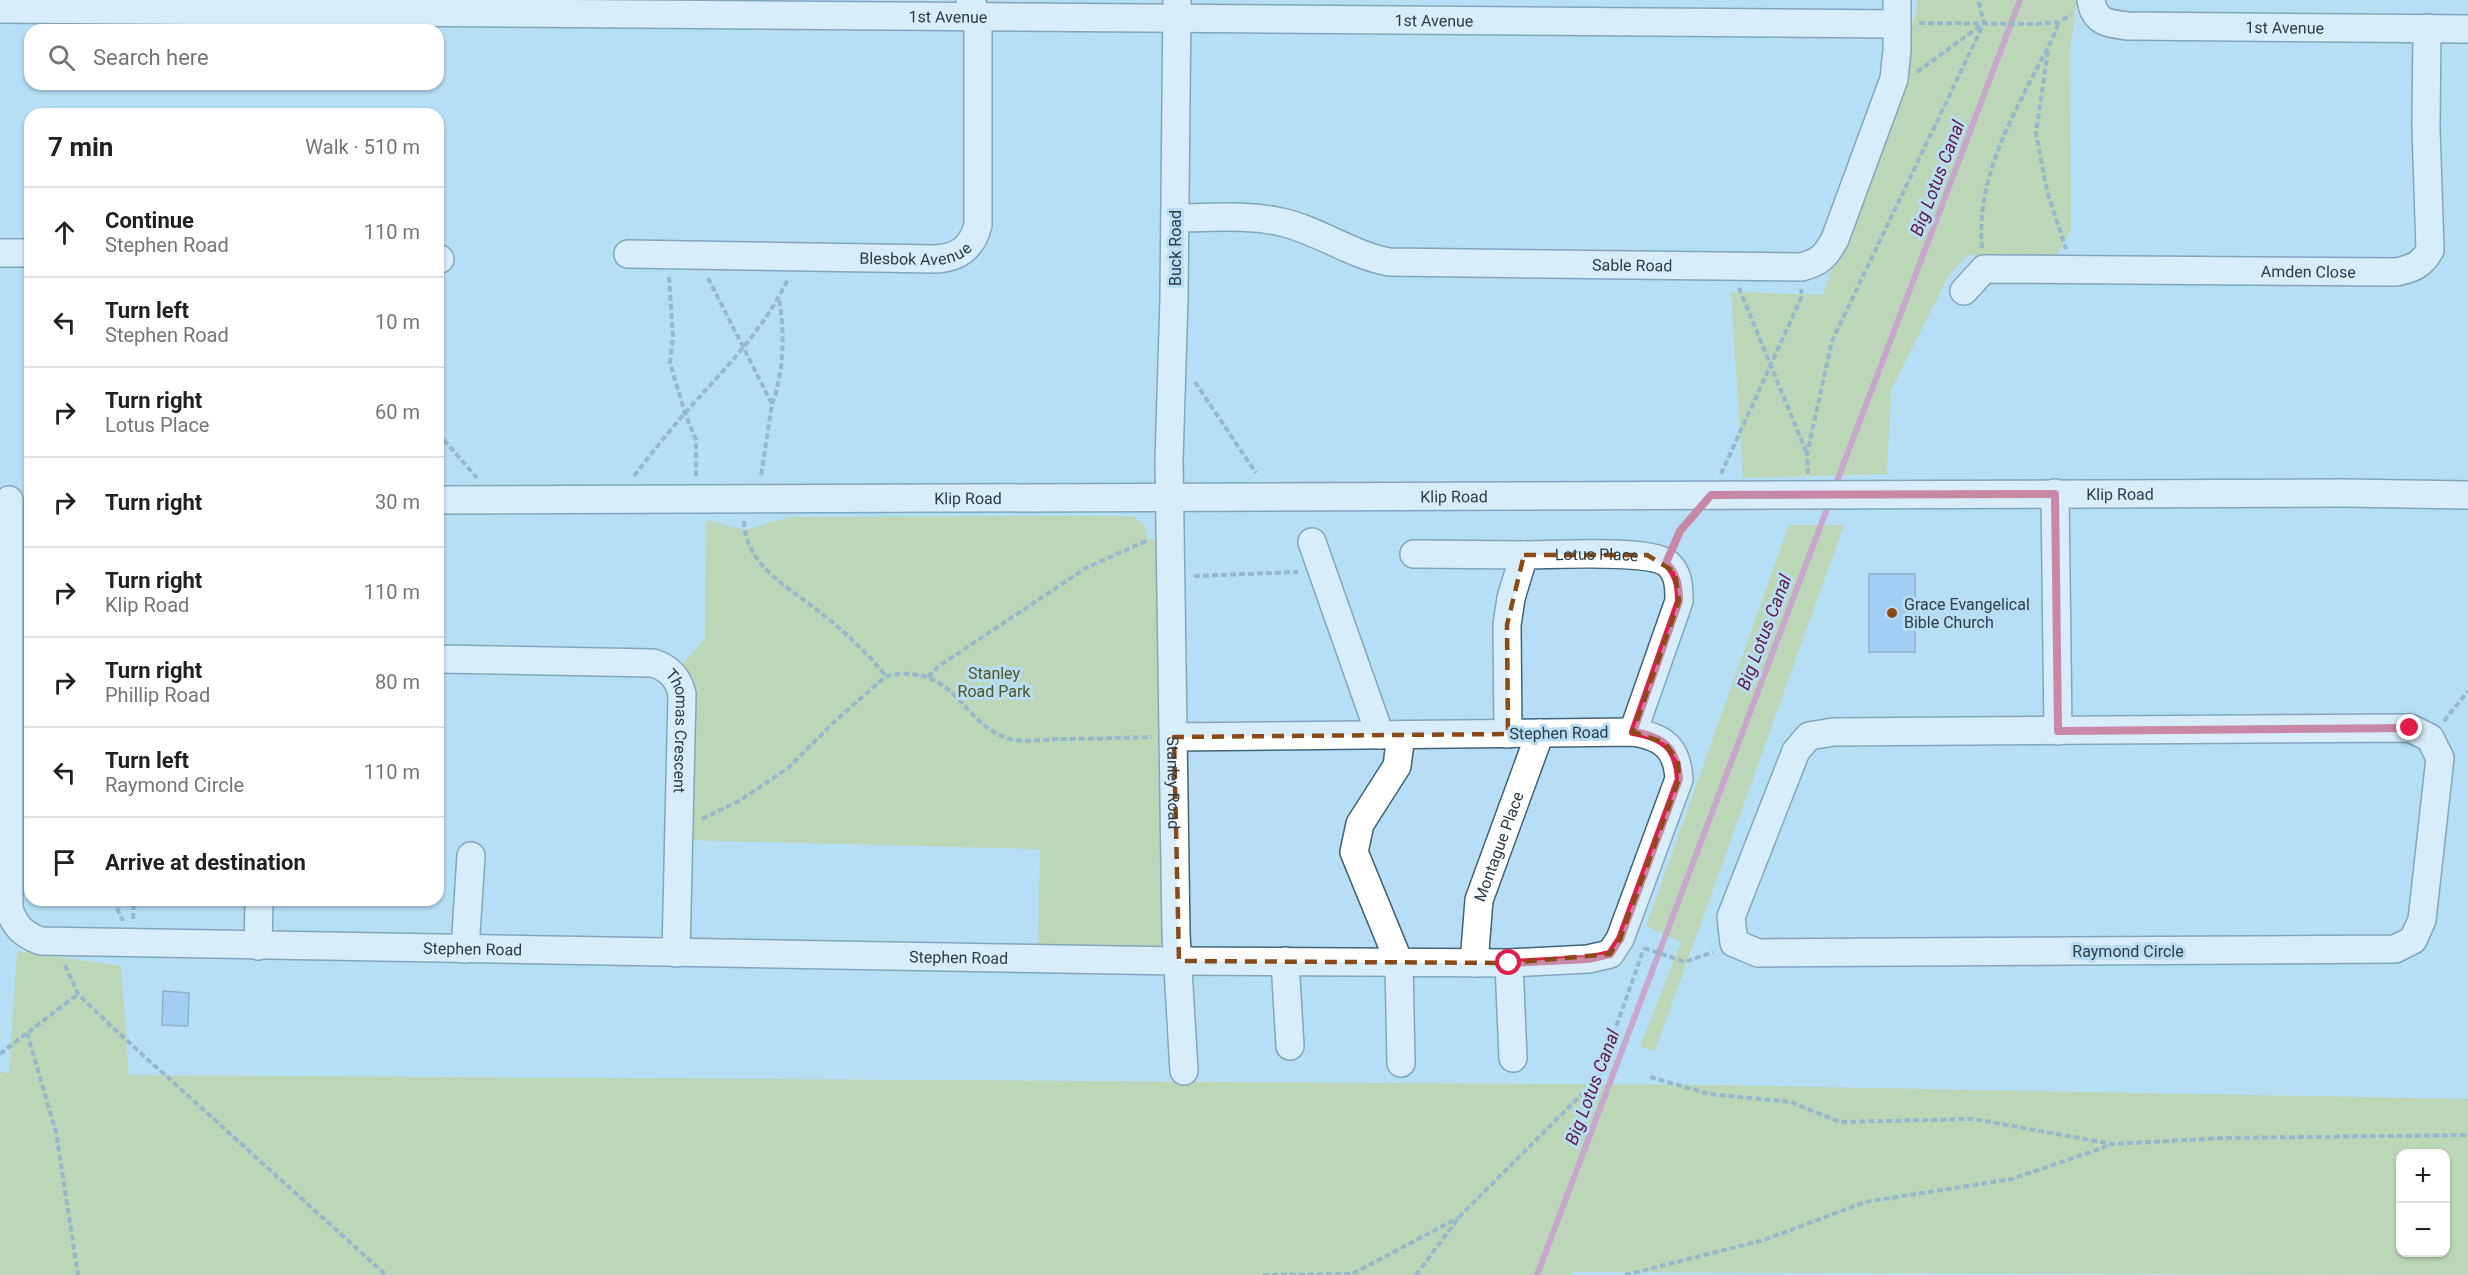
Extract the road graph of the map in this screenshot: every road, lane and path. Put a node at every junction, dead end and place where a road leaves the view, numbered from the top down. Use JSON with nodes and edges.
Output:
{"nodes":[{"id":1,"x":1978,"y":0,"type":"edge"},
{"id":2,"x":297,"y":5,"type":"edge"},
{"id":3,"x":973,"y":8,"type":"edge"},
{"id":4,"x":1177,"y":8,"type":"edge"},
{"id":5,"x":0,"y":9,"type":"edge"},
{"id":6,"x":2089,"y":11,"type":"edge"},
{"id":7,"x":1903,"y":16,"type":"edge"},
{"id":8,"x":2059,"y":22,"type":"junction"},
{"id":9,"x":1984,"y":23,"type":"junction"},
{"id":10,"x":2427,"y":28,"type":"junction"},
{"id":11,"x":2468,"y":29,"type":"edge"},
{"id":12,"x":2048,"y":47,"type":"junction"},
{"id":13,"x":1890,"y":93,"type":"junction"},
{"id":14,"x":1175,"y":218,"type":"junction"},
{"id":15,"x":0,"y":253,"type":"edge"},
{"id":16,"x":24,"y":254,"type":"edge"},
{"id":17,"x":628,"y":254,"type":"dead end"},
{"id":18,"x":669,"y":255,"type":"junction"},
{"id":19,"x":697,"y":255,"type":"junction"},
{"id":20,"x":799,"y":257,"type":"junction"},
{"id":21,"x":1731,"y":267,"type":"junction"},
{"id":22,"x":1801,"y":267,"type":"junction"},
{"id":23,"x":1984,"y":269,"type":"junction"},
{"id":24,"x":2071,"y":270,"type":"junction"},
{"id":25,"x":1964,"y":291,"type":"dead end"},
{"id":26,"x":779,"y":298,"type":"junction"},
{"id":27,"x":743,"y":350,"type":"junction"},
{"id":28,"x":1171,"y":364,"type":"junction"},
{"id":29,"x":1771,"y":366,"type":"junction"},
{"id":30,"x":771,"y":404,"type":"junction"},
{"id":31,"x":685,"y":413,"type":"junction"},
{"id":32,"x":1807,"y":454,"type":"junction"},
{"id":33,"x":2055,"y":494,"type":"junction"},
{"id":34,"x":1711,"y":495,"type":"junction"},
{"id":35,"x":1809,"y":495,"type":"junction"},
{"id":36,"x":2468,"y":495,"type":"edge"},
{"id":37,"x":1169,"y":496,"type":"junction"},
{"id":38,"x":1275,"y":496,"type":"junction"},
{"id":39,"x":695,"y":499,"type":"junction"},
{"id":40,"x":757,"y":499,"type":"junction"},
{"id":41,"x":13,"y":500,"type":"edge"},
{"id":42,"x":444,"y":500,"type":"edge"},
{"id":43,"x":614,"y":500,"type":"junction"},
{"id":44,"x":744,"y":528,"type":"dead end"},
{"id":45,"x":1155,"y":538,"type":"dead end"},
{"id":46,"x":1312,"y":542,"type":"dead end"},
{"id":47,"x":1414,"y":554,"type":"dead end"},
{"id":48,"x":1524,"y":555,"type":"junction"},
{"id":49,"x":1666,"y":563,"type":"junction"},
{"id":50,"x":1322,"y":570,"type":"junction"},
{"id":51,"x":1169,"y":576,"type":"junction"},
{"id":52,"x":444,"y":659,"type":"edge"},
{"id":53,"x":886,"y":676,"type":"junction"},
{"id":54,"x":928,"y":677,"type":"junction"},
{"id":55,"x":2468,"y":691,"type":"edge"},
{"id":56,"x":2058,"y":731,"type":"junction"},
{"id":57,"x":1633,"y":732,"type":"junction"},
{"id":58,"x":1540,"y":733,"type":"junction"},
{"id":59,"x":1508,"y":734,"type":"junction"},
{"id":60,"x":1390,"y":735,"type":"junction"},
{"id":61,"x":1166,"y":737,"type":"junction"},
{"id":62,"x":2430,"y":738,"type":"junction"},
{"id":63,"x":701,"y":820,"type":"dead end"},
{"id":64,"x":471,"y":856,"type":"dead end"},
{"id":65,"x":259,"y":906,"type":"edge"},
{"id":66,"x":54,"y":943,"type":"junction"},
{"id":67,"x":258,"y":946,"type":"junction"},
{"id":68,"x":465,"y":949,"type":"junction"},
{"id":69,"x":1714,"y":951,"type":"dead end"},
{"id":70,"x":676,"y":953,"type":"junction"},
{"id":71,"x":1179,"y":961,"type":"junction"},
{"id":72,"x":1285,"y":961,"type":"junction"},
{"id":73,"x":1399,"y":962,"type":"junction"},
{"id":74,"x":1474,"y":963,"type":"junction"},
{"id":75,"x":1509,"y":963,"type":"junction"},
{"id":76,"x":78,"y":994,"type":"junction"},
{"id":77,"x":27,"y":1033,"type":"junction"},
{"id":78,"x":1290,"y":1046,"type":"dead end"},
{"id":79,"x":0,"y":1054,"type":"edge"},
{"id":80,"x":1513,"y":1058,"type":"dead end"},
{"id":81,"x":1401,"y":1063,"type":"dead end"},
{"id":82,"x":1184,"y":1071,"type":"dead end"},
{"id":83,"x":1650,"y":1077,"type":"dead end"},
{"id":84,"x":2468,"y":1135,"type":"edge"},
{"id":85,"x":2112,"y":1144,"type":"junction"},
{"id":86,"x":1460,"y":1216,"type":"junction"},
{"id":87,"x":78,"y":1275,"type":"edge"},
{"id":88,"x":386,"y":1275,"type":"edge"},
{"id":89,"x":1263,"y":1275,"type":"edge"},
{"id":90,"x":1416,"y":1275,"type":"edge"},
{"id":91,"x":1625,"y":1275,"type":"edge"}],
"edges":[{"from":1,"to":9,"type":"path"},
{"from":2,"to":3,"type":"street","name":"1st Avenue"},
{"from":2,"to":5,"type":"street","name":"1st Avenue"},
{"from":3,"to":4,"type":"street","name":"1st Avenue"},
{"from":3,"to":20,"type":"street","name":"Blesbok Avenue"},
{"from":4,"to":7,"type":"street","name":"1st Avenue"},
{"from":4,"to":14,"type":"street","name":"Buck Road"},
{"from":6,"to":8,"type":"path"},
{"from":6,"to":10,"type":"street","name":"1st Avenue"},
{"from":7,"to":9,"type":"path"},
{"from":7,"to":13,"type":"street","name":"Sable Road"},
{"from":8,"to":9,"type":"path"},
{"from":8,"to":12,"type":"path"},
{"from":9,"to":13,"type":"path"},
{"from":9,"to":32,"type":"path"},
{"from":10,"to":11,"type":"street","name":"1st Avenue"},
{"from":10,"to":24,"type":"street","name":"Amden Close"},
{"from":12,"to":23,"type":"path"},
{"from":12,"to":24,"type":"path"},
{"from":13,"to":22,"type":"street","name":"Sable Road"},
{"from":14,"to":21,"type":"street","name":"Sable Road"},
{"from":14,"to":28,"type":"street","name":"Buck Road"},
{"from":15,"to":16,"type":"street"},
{"from":17,"to":18,"type":"street","name":"Blesbok Avenue"},
{"from":18,"to":19,"type":"street","name":"Blesbok Avenue"},
{"from":18,"to":31,"type":"path"},
{"from":19,"to":20,"type":"street","name":"Blesbok Avenue"},
{"from":19,"to":27,"type":"path"},
{"from":20,"to":26,"type":"path"},
{"from":21,"to":22,"type":"street","name":"Sable Road"},
{"from":21,"to":29,"type":"path"},
{"from":22,"to":29,"type":"path"},
{"from":23,"to":24,"type":"street","name":"Amden Close"},
{"from":23,"to":25,"type":"street"},
{"from":26,"to":27,"type":"path"},
{"from":26,"to":30,"type":"path"},
{"from":27,"to":30,"type":"path"},
{"from":27,"to":31,"type":"path"},
{"from":28,"to":37,"type":"street","name":"Buck Road"},
{"from":28,"to":38,"type":"path"},
{"from":29,"to":32,"type":"path"},
{"from":29,"to":34,"type":"path"},
{"from":30,"to":40,"type":"path"},
{"from":31,"to":39,"type":"path"},
{"from":31,"to":43,"type":"path"},
{"from":32,"to":35,"type":"path"},
{"from":33,"to":35,"type":"street","name":"Klip Road"},
{"from":33,"to":36,"type":"street","name":"Klip Road"},
{"from":33,"to":56,"type":"street"},
{"from":34,"to":35,"type":"street","name":"Klip Road"},
{"from":34,"to":38,"type":"street","name":"Klip Road"},
{"from":34,"to":49,"type":"path"},
{"from":37,"to":38,"type":"street","name":"Klip Road"},
{"from":37,"to":40,"type":"street","name":"Klip Road"},
{"from":37,"to":51,"type":"street","name":"Stanley Road"},
{"from":39,"to":40,"type":"street","name":"Klip Road"},
{"from":39,"to":43,"type":"street","name":"Klip Road"},
{"from":41,"to":66,"type":"street","name":"Stephen Road"},
{"from":42,"to":43,"type":"street","name":"Klip Road"},
{"from":44,"to":53,"type":"path"},
{"from":45,"to":54,"type":"path"},
{"from":46,"to":50,"type":"street"},
{"from":47,"to":48,"type":"street","name":"Lotus Place"},
{"from":48,"to":49,"type":"street","name":"Lotus Place"},
{"from":48,"to":59,"type":"street"},
{"from":49,"to":57,"type":"street"},
{"from":50,"to":51,"type":"path"},
{"from":50,"to":60,"type":"street"},
{"from":51,"to":61,"type":"street","name":"Stanley Road"},
{"from":52,"to":70,"type":"street","name":"Thomas Crescent"},
{"from":53,"to":54,"type":"path"},
{"from":53,"to":63,"type":"path"},
{"from":54,"to":61,"type":"path"},
{"from":55,"to":62,"type":"path"},
{"from":56,"to":62,"type":"street","name":"Raymond Circle"},
{"from":56,"to":62,"type":"street","name":"Raymond Circle"},
{"from":57,"to":58,"type":"street","name":"Stephen Road"},
{"from":57,"to":75,"type":"street","name":"Stephen Road"},
{"from":58,"to":59,"type":"street","name":"Stephen Road"},
{"from":58,"to":74,"type":"street","name":"Montague Place"},
{"from":59,"to":60,"type":"street","name":"Stephen Road"},
{"from":60,"to":61,"type":"street","name":"Stephen Road"},
{"from":60,"to":73,"type":"street"},
{"from":61,"to":71,"type":"street","name":"Stanley Road"},
{"from":64,"to":68,"type":"street"},
{"from":65,"to":67,"type":"street"},
{"from":66,"to":67,"type":"street","name":"Stephen Road"},
{"from":66,"to":76,"type":"path"},
{"from":67,"to":68,"type":"street","name":"Stephen Road"},
{"from":68,"to":70,"type":"street","name":"Stephen Road"},
{"from":69,"to":86,"type":"path"},
{"from":70,"to":71,"type":"street","name":"Stephen Road"},
{"from":71,"to":72,"type":"street","name":"Stephen Road"},
{"from":71,"to":82,"type":"street","name":"Stanley Road"},
{"from":72,"to":73,"type":"street","name":"Stephen Road"},
{"from":72,"to":78,"type":"street"},
{"from":73,"to":74,"type":"street","name":"Stephen Road"},
{"from":73,"to":81,"type":"street"},
{"from":74,"to":75,"type":"street","name":"Stephen Road"},
{"from":75,"to":80,"type":"street"},
{"from":76,"to":77,"type":"path"},
{"from":76,"to":88,"type":"path"},
{"from":77,"to":79,"type":"path"},
{"from":77,"to":87,"type":"path"},
{"from":83,"to":85,"type":"path"},
{"from":84,"to":85,"type":"path"},
{"from":85,"to":91,"type":"path"},
{"from":86,"to":89,"type":"path"},
{"from":86,"to":90,"type":"path"}]}
